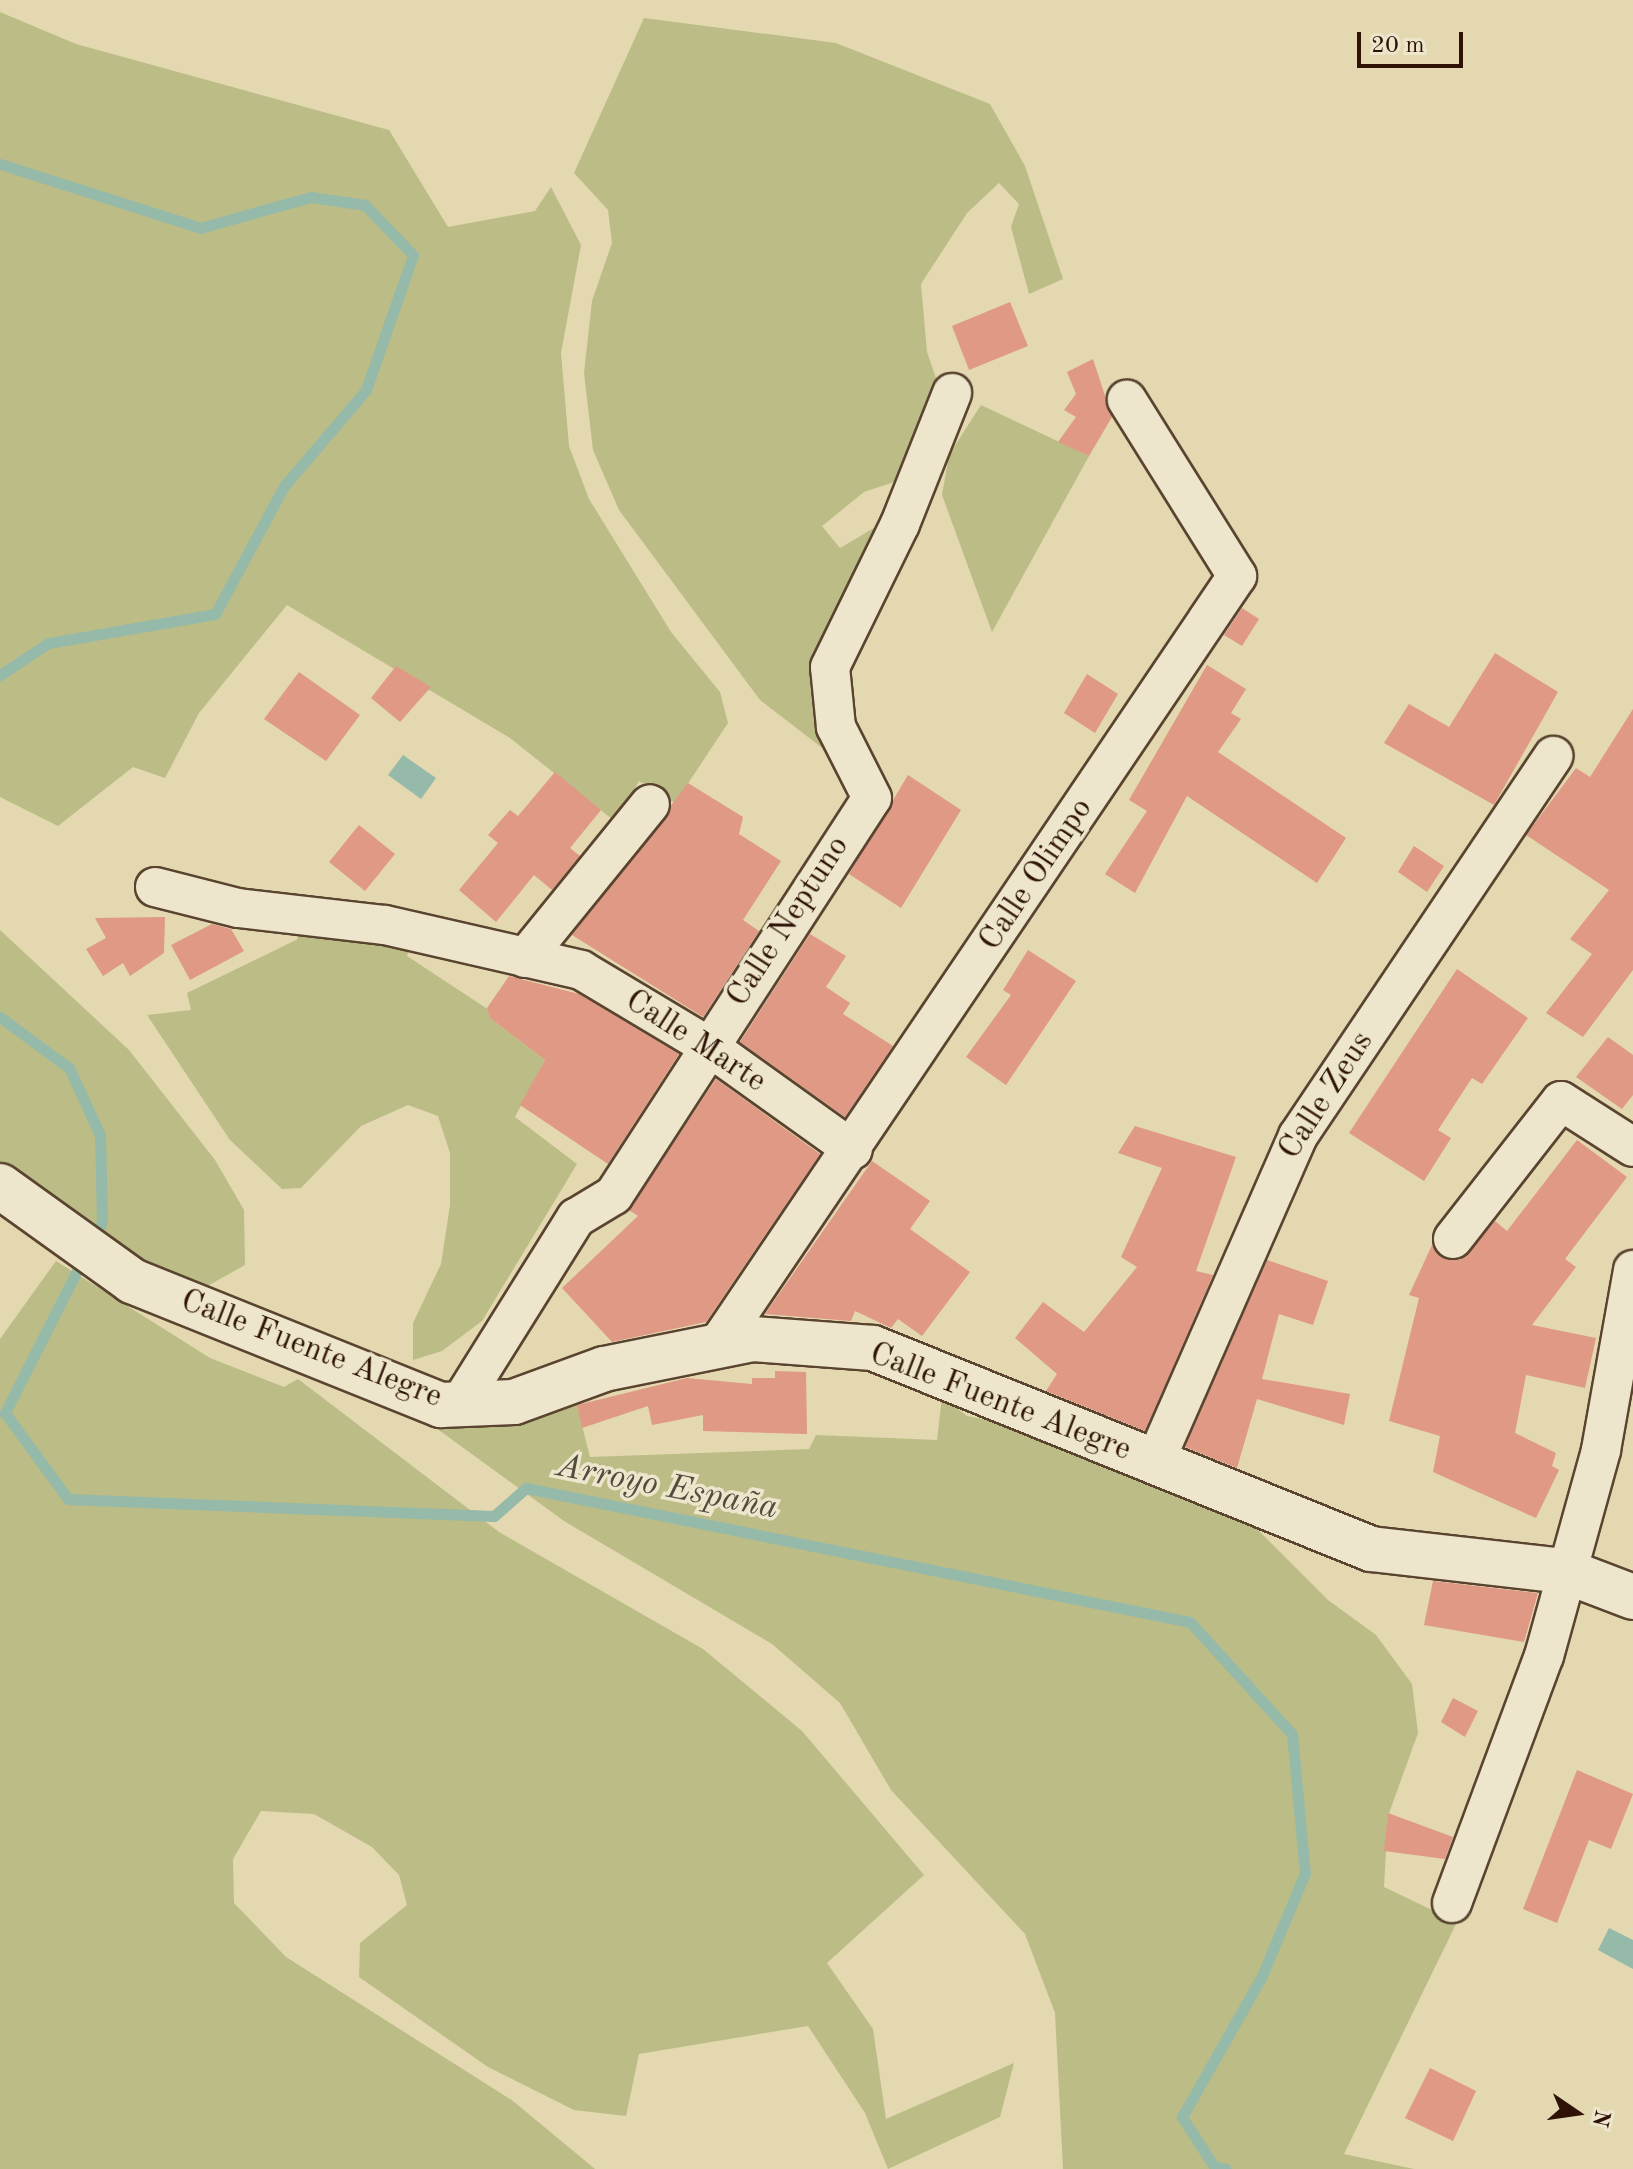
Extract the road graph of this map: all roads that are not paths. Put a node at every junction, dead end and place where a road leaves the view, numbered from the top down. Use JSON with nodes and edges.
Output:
{"nodes":[{"id":1,"x":952,"y":393,"type":"dead end"},
{"id":2,"x":1127,"y":400,"type":"dead end"},
{"id":3,"x":1553,"y":756,"type":"dead end"},
{"id":4,"x":650,"y":804,"type":"dead end"},
{"id":5,"x":155,"y":887,"type":"dead end"},
{"id":6,"x":525,"y":958,"type":"junction"},
{"id":7,"x":708,"y":1046,"type":"junction"},
{"id":8,"x":1633,"y":1147,"type":"edge"},
{"id":9,"x":853,"y":1150,"type":"junction"},
{"id":10,"x":0,"y":1186,"type":"edge"},
{"id":11,"x":1453,"y":1239,"type":"dead end"},
{"id":12,"x":1633,"y":1270,"type":"edge"},
{"id":13,"x":718,"y":1344,"type":"junction"},
{"id":14,"x":459,"y":1405,"type":"junction"},
{"id":15,"x":1154,"y":1464,"type":"junction"},
{"id":16,"x":1565,"y":1571,"type":"junction"},
{"id":17,"x":1633,"y":1597,"type":"edge"},
{"id":18,"x":1452,"y":1903,"type":"dead end"}],
"edges":[{"from":1,"to":7,"type":"street","name":"Calle Neptuno"},
{"from":2,"to":9,"type":"street","name":"Calle Olimpo"},
{"from":3,"to":15,"type":"street","name":"Calle Zeus"},
{"from":4,"to":6,"type":"street"},
{"from":5,"to":6,"type":"street","name":"Calle Marte"},
{"from":6,"to":7,"type":"street","name":"Calle Marte"},
{"from":7,"to":9,"type":"street","name":"Calle Marte"},
{"from":7,"to":14,"type":"street","name":"Calle Neptuno"},
{"from":8,"to":11,"type":"street"},
{"from":9,"to":13,"type":"street","name":"Calle Olimpo"},
{"from":10,"to":14,"type":"street","name":"Calle Fuente Alegre"},
{"from":12,"to":16,"type":"street"},
{"from":13,"to":14,"type":"street","name":"Calle Fuente Alegre"},
{"from":13,"to":15,"type":"street","name":"Calle Fuente Alegre"},
{"from":15,"to":16,"type":"street","name":"Calle Fuente Alegre"},
{"from":16,"to":17,"type":"street","name":"Calle Fuente Alegre"},
{"from":16,"to":18,"type":"street"}]}
